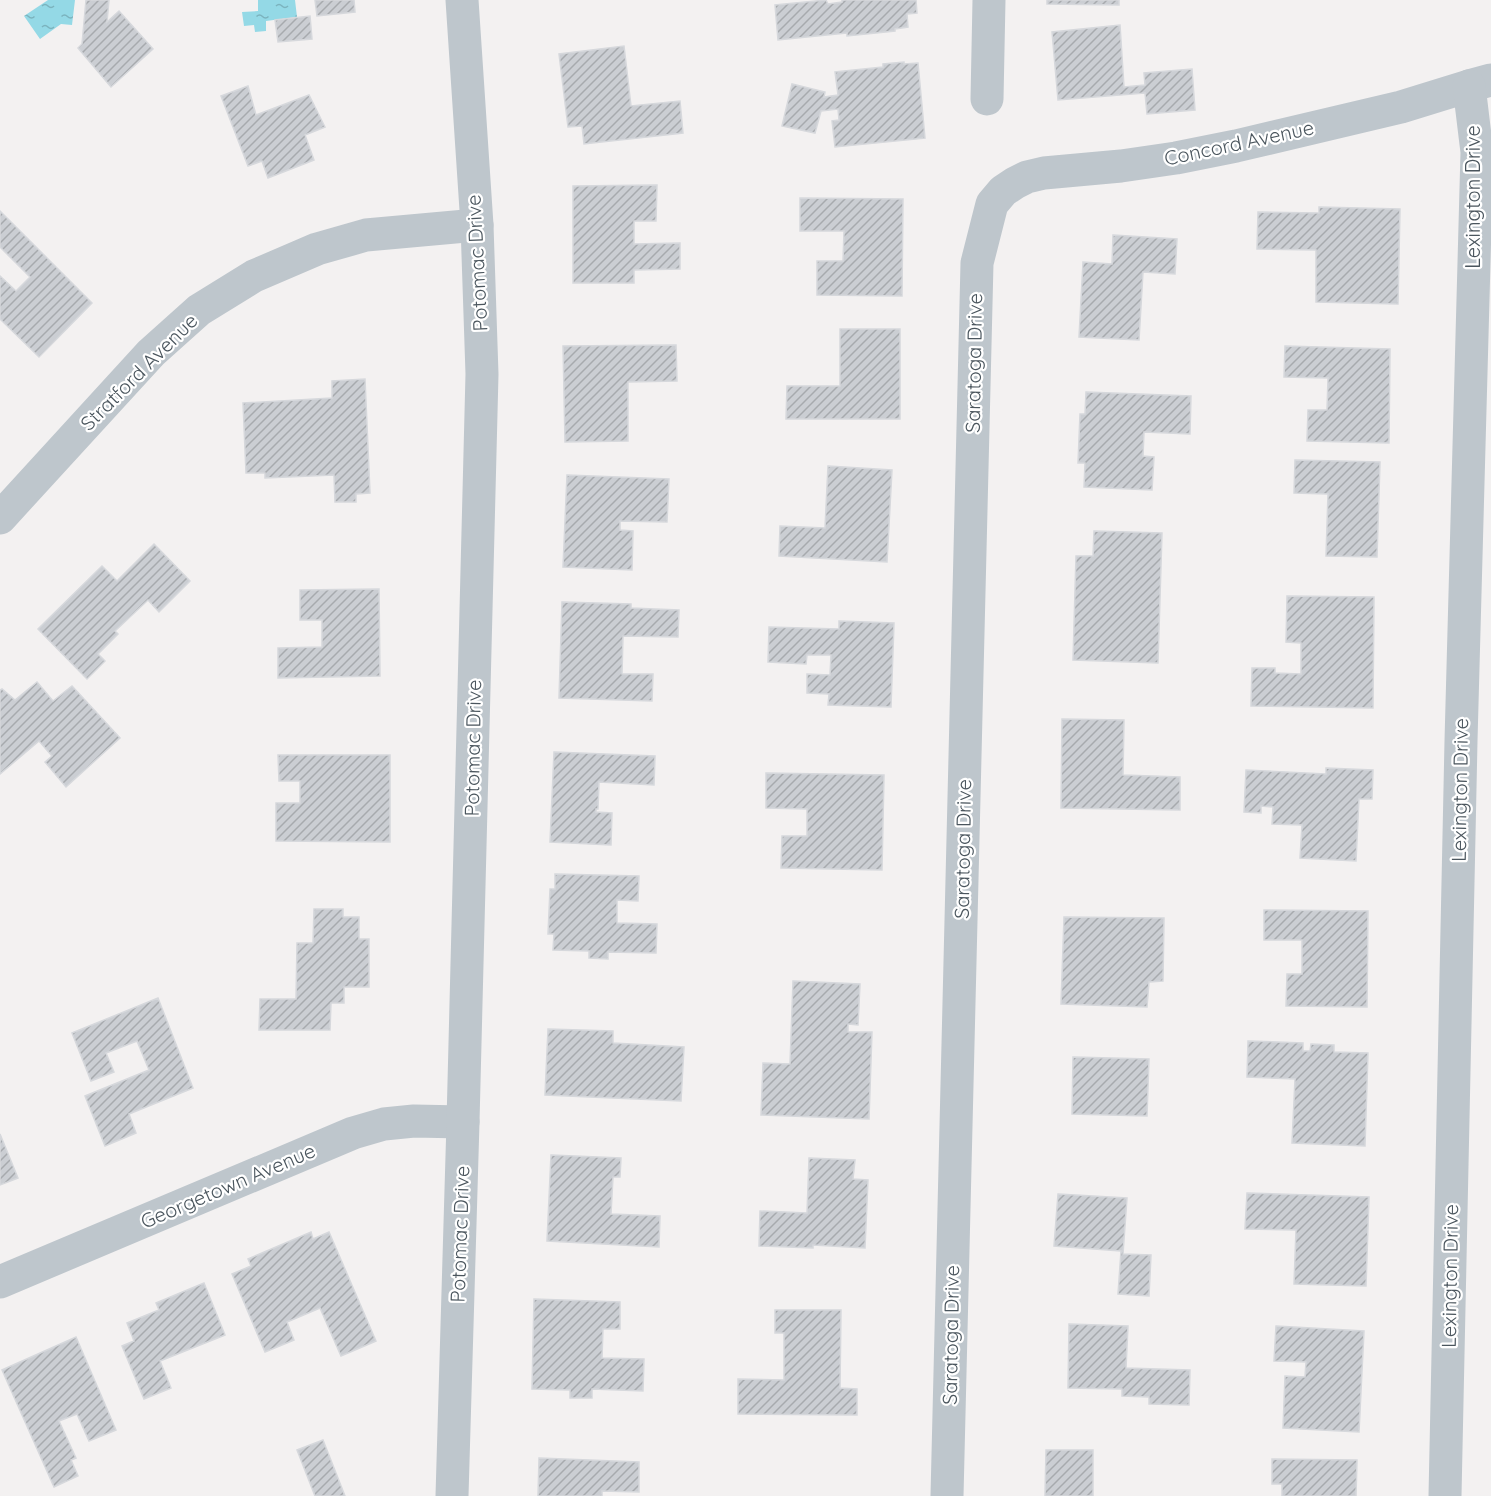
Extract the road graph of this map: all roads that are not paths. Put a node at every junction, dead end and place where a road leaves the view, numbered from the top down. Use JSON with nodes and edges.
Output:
{"nodes":[{"id":1,"x":461,"y":0,"type":"edge"},
{"id":2,"x":989,"y":0,"type":"edge"},
{"id":3,"x":1480,"y":83,"type":"edge"},
{"id":4,"x":987,"y":99,"type":"dead end"},
{"id":5,"x":992,"y":204,"type":"joint"},
{"id":6,"x":477,"y":225,"type":"junction"},
{"id":7,"x":0,"y":518,"type":"edge"},
{"id":8,"x":463,"y":1122,"type":"junction"},
{"id":9,"x":0,"y":1282,"type":"edge"},
{"id":10,"x":452,"y":1496,"type":"edge"},
{"id":11,"x":948,"y":1496,"type":"edge"},
{"id":12,"x":1445,"y":1496,"type":"edge"}],
"edges":[{"from":1,"to":6,"type":"street","name":"Potomac Drive"},
{"from":2,"to":4,"type":"street"},
{"from":3,"to":5,"type":"street","name":"Concord Avenue"},
{"from":3,"to":12,"type":"street","name":"Lexington Drive"},
{"from":5,"to":11,"type":"street","name":"Saratoga Drive"},
{"from":6,"to":7,"type":"street","name":"Stratford Avenue"},
{"from":6,"to":8,"type":"street","name":"Potomac Drive"},
{"from":8,"to":9,"type":"street","name":"Georgetown Avenue"},
{"from":8,"to":10,"type":"street","name":"Potomac Drive"}]}
